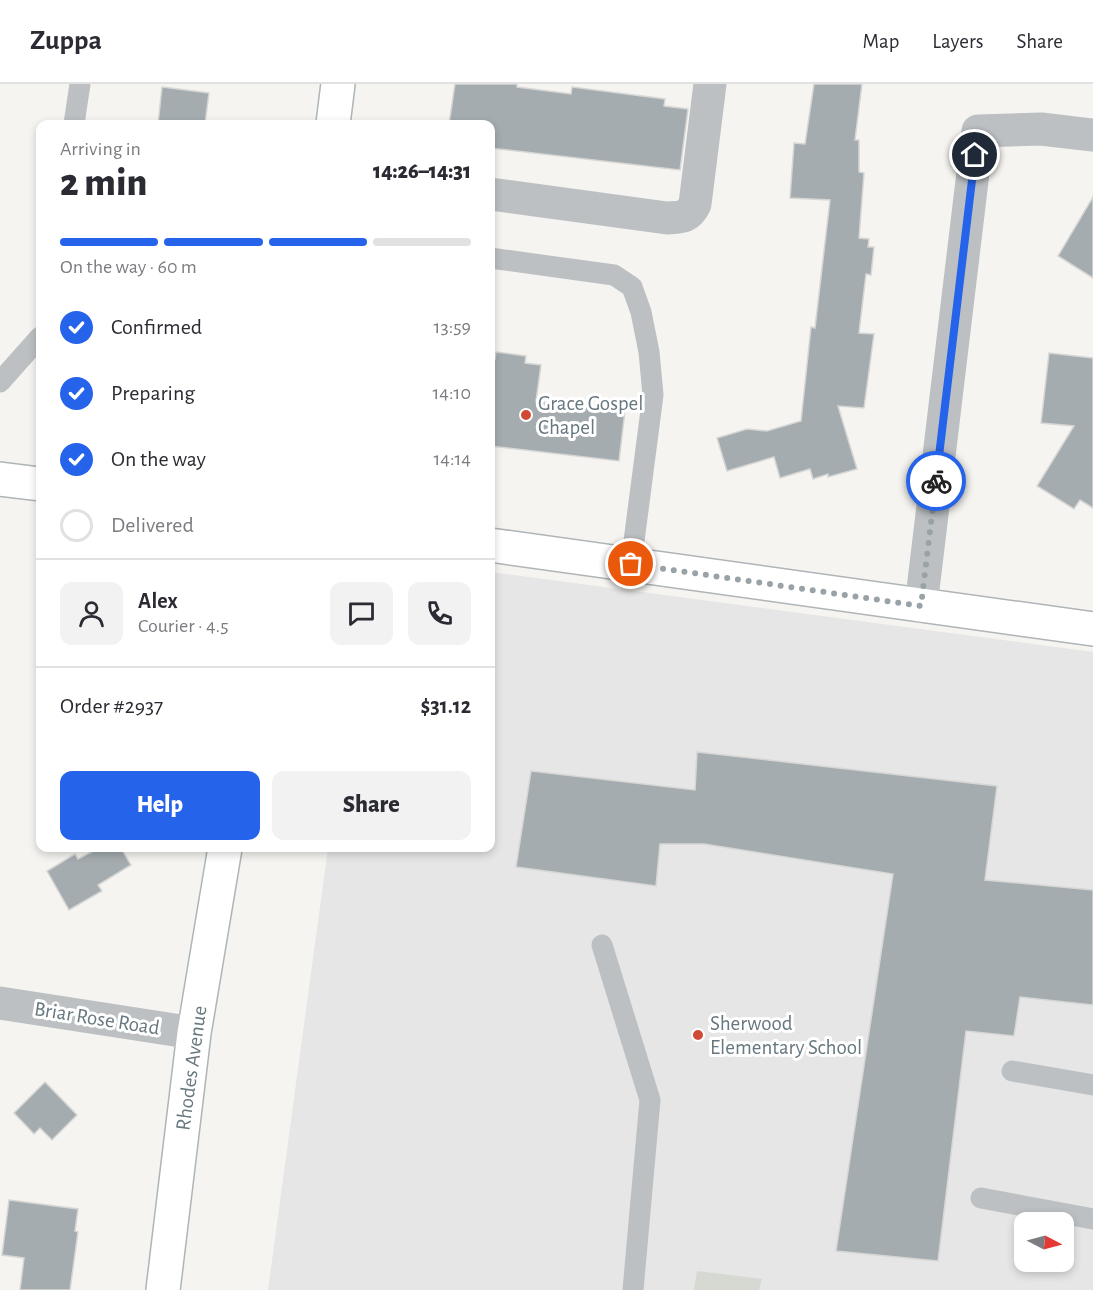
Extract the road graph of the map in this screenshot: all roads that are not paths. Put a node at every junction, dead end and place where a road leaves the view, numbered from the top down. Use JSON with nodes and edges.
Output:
{"nodes":[{"id":1,"x":80,"y":84,"type":"edge"},
{"id":2,"x":338,"y":84,"type":"edge"},
{"id":3,"x":711,"y":84,"type":"edge"},
{"id":4,"x":75,"y":120,"type":"edge"},
{"id":5,"x":334,"y":120,"type":"edge"},
{"id":6,"x":1093,"y":135,"type":"edge"},
{"id":7,"x":495,"y":195,"type":"edge"},
{"id":8,"x":495,"y":259,"type":"edge"},
{"id":9,"x":36,"y":342,"type":"edge"},
{"id":10,"x":0,"y":382,"type":"edge"},
{"id":11,"x":0,"y":479,"type":"edge"},
{"id":12,"x":36,"y":484,"type":"edge"},
{"id":13,"x":495,"y":546,"type":"edge"},
{"id":14,"x":631,"y":564,"type":"junction"},
{"id":15,"x":921,"y":606,"type":"junction"},
{"id":16,"x":1093,"y":628,"type":"edge"},
{"id":17,"x":224,"y":852,"type":"edge"},
{"id":18,"x":602,"y":945,"type":"dead end"},
{"id":19,"x":0,"y":1003,"type":"edge"},
{"id":20,"x":194,"y":1033,"type":"junction"},
{"id":21,"x":1012,"y":1071,"type":"dead end"},
{"id":22,"x":1093,"y":1084,"type":"edge"},
{"id":23,"x":981,"y":1198,"type":"dead end"},
{"id":24,"x":1093,"y":1219,"type":"edge"},
{"id":25,"x":163,"y":1290,"type":"edge"},
{"id":26,"x":633,"y":1290,"type":"edge"}],
"edges":[{"from":1,"to":4,"type":"lane"},
{"from":2,"to":5,"type":"street"},
{"from":3,"to":7,"type":"street"},
{"from":6,"to":15,"type":"street"},
{"from":8,"to":14,"type":"lane"},
{"from":9,"to":10,"type":"lane"},
{"from":11,"to":12,"type":"street"},
{"from":13,"to":14,"type":"street"},
{"from":14,"to":15,"type":"street"},
{"from":15,"to":16,"type":"street"},
{"from":17,"to":20,"type":"street","name":"Rhodes Avenue"},
{"from":18,"to":26,"type":"lane"},
{"from":19,"to":20,"type":"street","name":"Briar Rose Road"},
{"from":20,"to":25,"type":"street","name":"Rhodes Avenue"},
{"from":21,"to":22,"type":"lane"},
{"from":23,"to":24,"type":"lane"}]}
